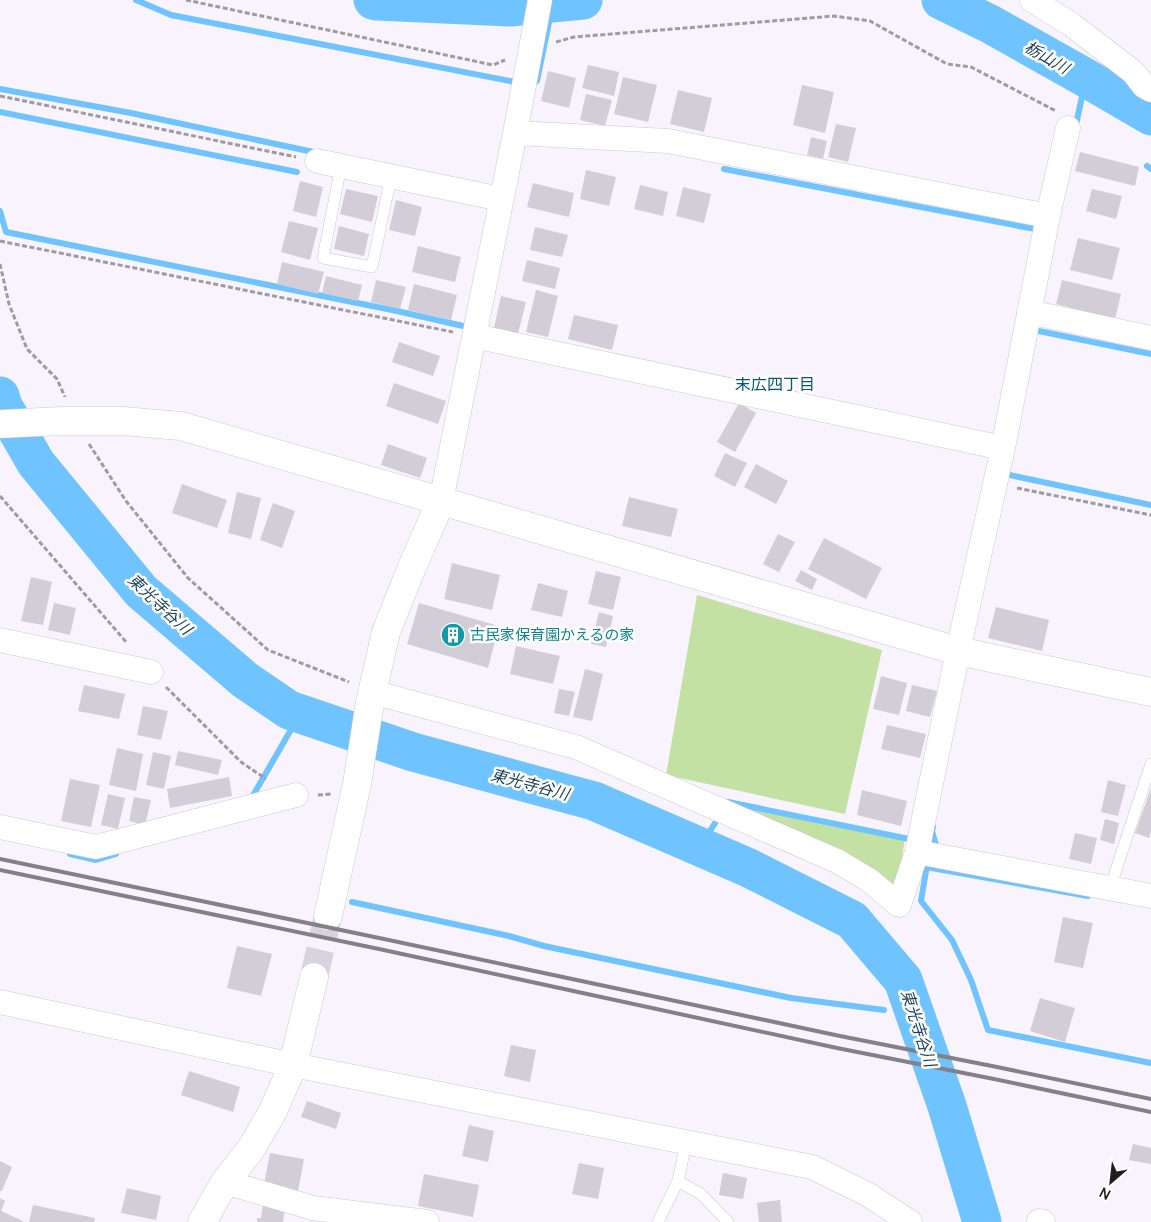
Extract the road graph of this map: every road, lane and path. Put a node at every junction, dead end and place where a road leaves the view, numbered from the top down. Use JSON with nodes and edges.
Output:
{"nodes":[{"id":1,"x":186,"y":0,"type":"edge"},
{"id":2,"x":1032,"y":0,"type":"edge"},
{"id":3,"x":538,"y":11,"type":"edge"},
{"id":4,"x":531,"y":49,"type":"junction"},
{"id":5,"x":1142,"y":71,"type":"edge"},
{"id":6,"x":1151,"y":90,"type":"edge"},
{"id":7,"x":0,"y":96,"type":"edge"},
{"id":8,"x":1068,"y":128,"type":"joint"},
{"id":9,"x":515,"y":134,"type":"junction"},
{"id":10,"x":317,"y":162,"type":"joint"},
{"id":11,"x":341,"y":166,"type":"junction"},
{"id":12,"x":391,"y":177,"type":"junction"},
{"id":13,"x":501,"y":199,"type":"junction"},
{"id":14,"x":1048,"y":216,"type":"junction"},
{"id":15,"x":0,"y":241,"type":"edge"},
{"id":16,"x":0,"y":264,"type":"edge"},
{"id":17,"x":1029,"y":312,"type":"junction"},
{"id":18,"x":474,"y":336,"type":"junction"},
{"id":19,"x":1151,"y":338,"type":"edge"},
{"id":20,"x":68,"y":421,"type":"junction"},
{"id":21,"x":0,"y":424,"type":"edge"},
{"id":22,"x":1003,"y":448,"type":"junction"},
{"id":23,"x":995,"y":484,"type":"junction"},
{"id":24,"x":441,"y":501,"type":"junction"},
{"id":25,"x":1151,"y":515,"type":"edge"},
{"id":26,"x":0,"y":640,"type":"edge"},
{"id":27,"x":958,"y":651,"type":"junction"},
{"id":28,"x":151,"y":672,"type":"dead end"},
{"id":29,"x":1151,"y":692,"type":"edge"},
{"id":30,"x":371,"y":697,"type":"junction"},
{"id":31,"x":1151,"y":764,"type":"edge"},
{"id":32,"x":296,"y":795,"type":"dead end"},
{"id":33,"x":0,"y":827,"type":"edge"},
{"id":34,"x":917,"y":852,"type":"junction"},
{"id":35,"x":1110,"y":888,"type":"junction"},
{"id":36,"x":1151,"y":896,"type":"edge"},
{"id":37,"x":328,"y":916,"type":"tunnel mouth"},
{"id":38,"x":314,"y":977,"type":"tunnel mouth"},
{"id":39,"x":0,"y":1002,"type":"edge"},
{"id":40,"x":293,"y":1065,"type":"junction"},
{"id":41,"x":686,"y":1143,"type":"junction"},
{"id":42,"x":678,"y":1181,"type":"junction"},
{"id":43,"x":225,"y":1182,"type":"junction"},
{"id":44,"x":202,"y":1222,"type":"edge"},
{"id":45,"x":427,"y":1222,"type":"edge"},
{"id":46,"x":658,"y":1222,"type":"edge"},
{"id":47,"x":728,"y":1222,"type":"edge"},
{"id":48,"x":910,"y":1222,"type":"edge"}],
"edges":[{"from":1,"to":4,"type":"path"},
{"from":2,"to":5,"type":"street"},
{"from":3,"to":4,"type":"street"},
{"from":4,"to":8,"type":"path"},
{"from":4,"to":9,"type":"street"},
{"from":5,"to":6,"type":"street"},
{"from":7,"to":10,"type":"path"},
{"from":8,"to":14,"type":"street"},
{"from":9,"to":13,"type":"street"},
{"from":9,"to":14,"type":"street"},
{"from":10,"to":11,"type":"street"},
{"from":11,"to":12,"type":"street"},
{"from":11,"to":12,"type":"lane"},
{"from":12,"to":13,"type":"street"},
{"from":13,"to":18,"type":"street"},
{"from":14,"to":17,"type":"street"},
{"from":15,"to":18,"type":"path"},
{"from":16,"to":20,"type":"path"},
{"from":17,"to":19,"type":"street"},
{"from":17,"to":22,"type":"street"},
{"from":18,"to":22,"type":"street"},
{"from":18,"to":24,"type":"street"},
{"from":20,"to":21,"type":"street"},
{"from":20,"to":24,"type":"street"},
{"from":20,"to":30,"type":"path"},
{"from":22,"to":23,"type":"street"},
{"from":23,"to":25,"type":"path"},
{"from":23,"to":27,"type":"street"},
{"from":24,"to":27,"type":"street"},
{"from":24,"to":30,"type":"street"},
{"from":26,"to":28,"type":"street"},
{"from":27,"to":29,"type":"street"},
{"from":27,"to":34,"type":"street"},
{"from":30,"to":34,"type":"street"},
{"from":30,"to":37,"type":"street"},
{"from":31,"to":35,"type":"lane"},
{"from":32,"to":33,"type":"street"},
{"from":34,"to":35,"type":"street"},
{"from":35,"to":36,"type":"street"},
{"from":38,"to":40,"type":"street"},
{"from":39,"to":40,"type":"street"},
{"from":40,"to":41,"type":"street"},
{"from":40,"to":43,"type":"street"},
{"from":41,"to":42,"type":"lane"},
{"from":41,"to":48,"type":"street"},
{"from":42,"to":46,"type":"lane"},
{"from":42,"to":47,"type":"lane"},
{"from":43,"to":44,"type":"street"},
{"from":43,"to":45,"type":"street"}]}
